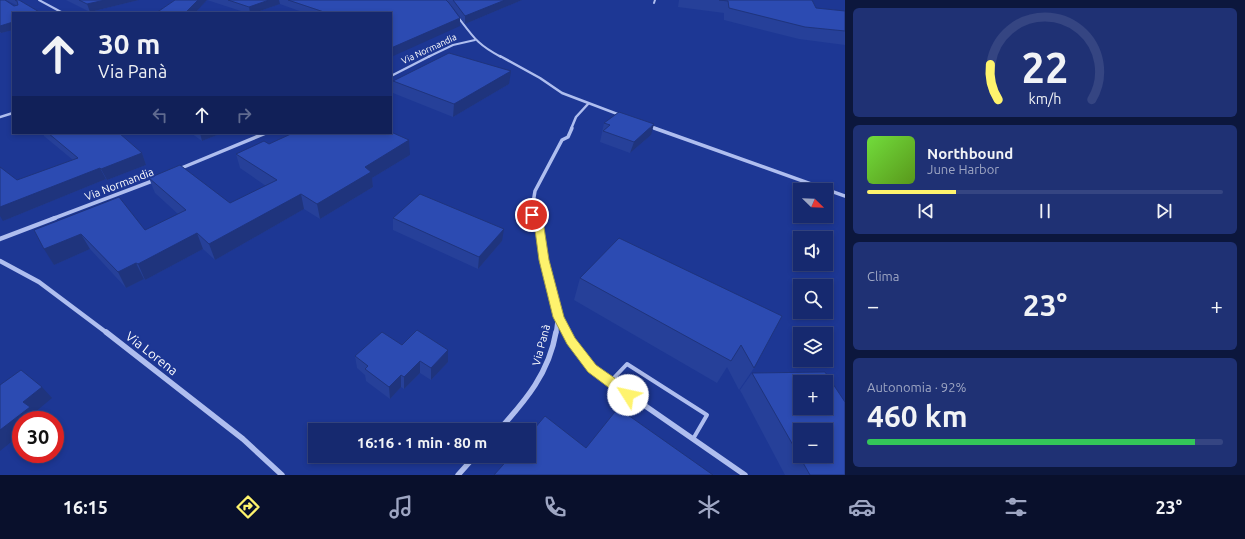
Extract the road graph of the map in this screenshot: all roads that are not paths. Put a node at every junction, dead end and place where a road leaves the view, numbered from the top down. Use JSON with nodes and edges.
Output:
{"nodes":[{"id":1,"x":39,"y":0,"type":"edge"},
{"id":2,"x":655,"y":0,"type":"edge"},
{"id":3,"x":654,"y":3,"type":"dead end"},
{"id":4,"x":61,"y":12,"type":"edge"},
{"id":5,"x":456,"y":14,"type":"edge"},
{"id":6,"x":475,"y":40,"type":"junction"},
{"id":7,"x":392,"y":76,"type":"edge"},
{"id":8,"x":588,"y":104,"type":"junction"},
{"id":9,"x":12,"y":113,"type":"edge"},
{"id":10,"x":0,"y":117,"type":"edge"},
{"id":11,"x":625,"y":117,"type":"edge"},
{"id":12,"x":647,"y":125,"type":"edge"},
{"id":13,"x":264,"y":134,"type":"edge"},
{"id":14,"x":172,"y":172,"type":"edge"},
{"id":15,"x":159,"y":178,"type":"edge"},
{"id":16,"x":845,"y":196,"type":"edge"},
{"id":17,"x":0,"y":239,"type":"edge"},
{"id":18,"x":0,"y":261,"type":"edge"},
{"id":19,"x":558,"y":317,"type":"junction"},
{"id":20,"x":610,"y":382,"type":"junction"},
{"id":21,"x":505,"y":423,"type":"edge"},
{"id":22,"x":693,"y":439,"type":"junction"},
{"id":23,"x":469,"y":463,"type":"edge"},
{"id":24,"x":282,"y":475,"type":"edge"},
{"id":25,"x":458,"y":475,"type":"edge"},
{"id":26,"x":745,"y":475,"type":"edge"}],
"edges":[{"from":1,"to":4,"type":"street"},
{"from":2,"to":3,"type":"street"},
{"from":5,"to":6,"type":"street"},
{"from":6,"to":7,"type":"street","name":"Via Normandia"},
{"from":6,"to":8,"type":"street"},
{"from":8,"to":11,"type":"street"},
{"from":8,"to":19,"type":"street","name":"Via Panà"},
{"from":9,"to":10,"type":"street"},
{"from":12,"to":16,"type":"street"},
{"from":13,"to":14,"type":"street"},
{"from":15,"to":17,"type":"street","name":"Via Normandia"},
{"from":18,"to":24,"type":"street","name":"Via Lorena"},
{"from":19,"to":20,"type":"street"},
{"from":19,"to":21,"type":"street","name":"Via Panà"},
{"from":20,"to":22,"type":"street"},
{"from":20,"to":22,"type":"lane"},
{"from":22,"to":26,"type":"street"},
{"from":23,"to":25,"type":"street"}]}
